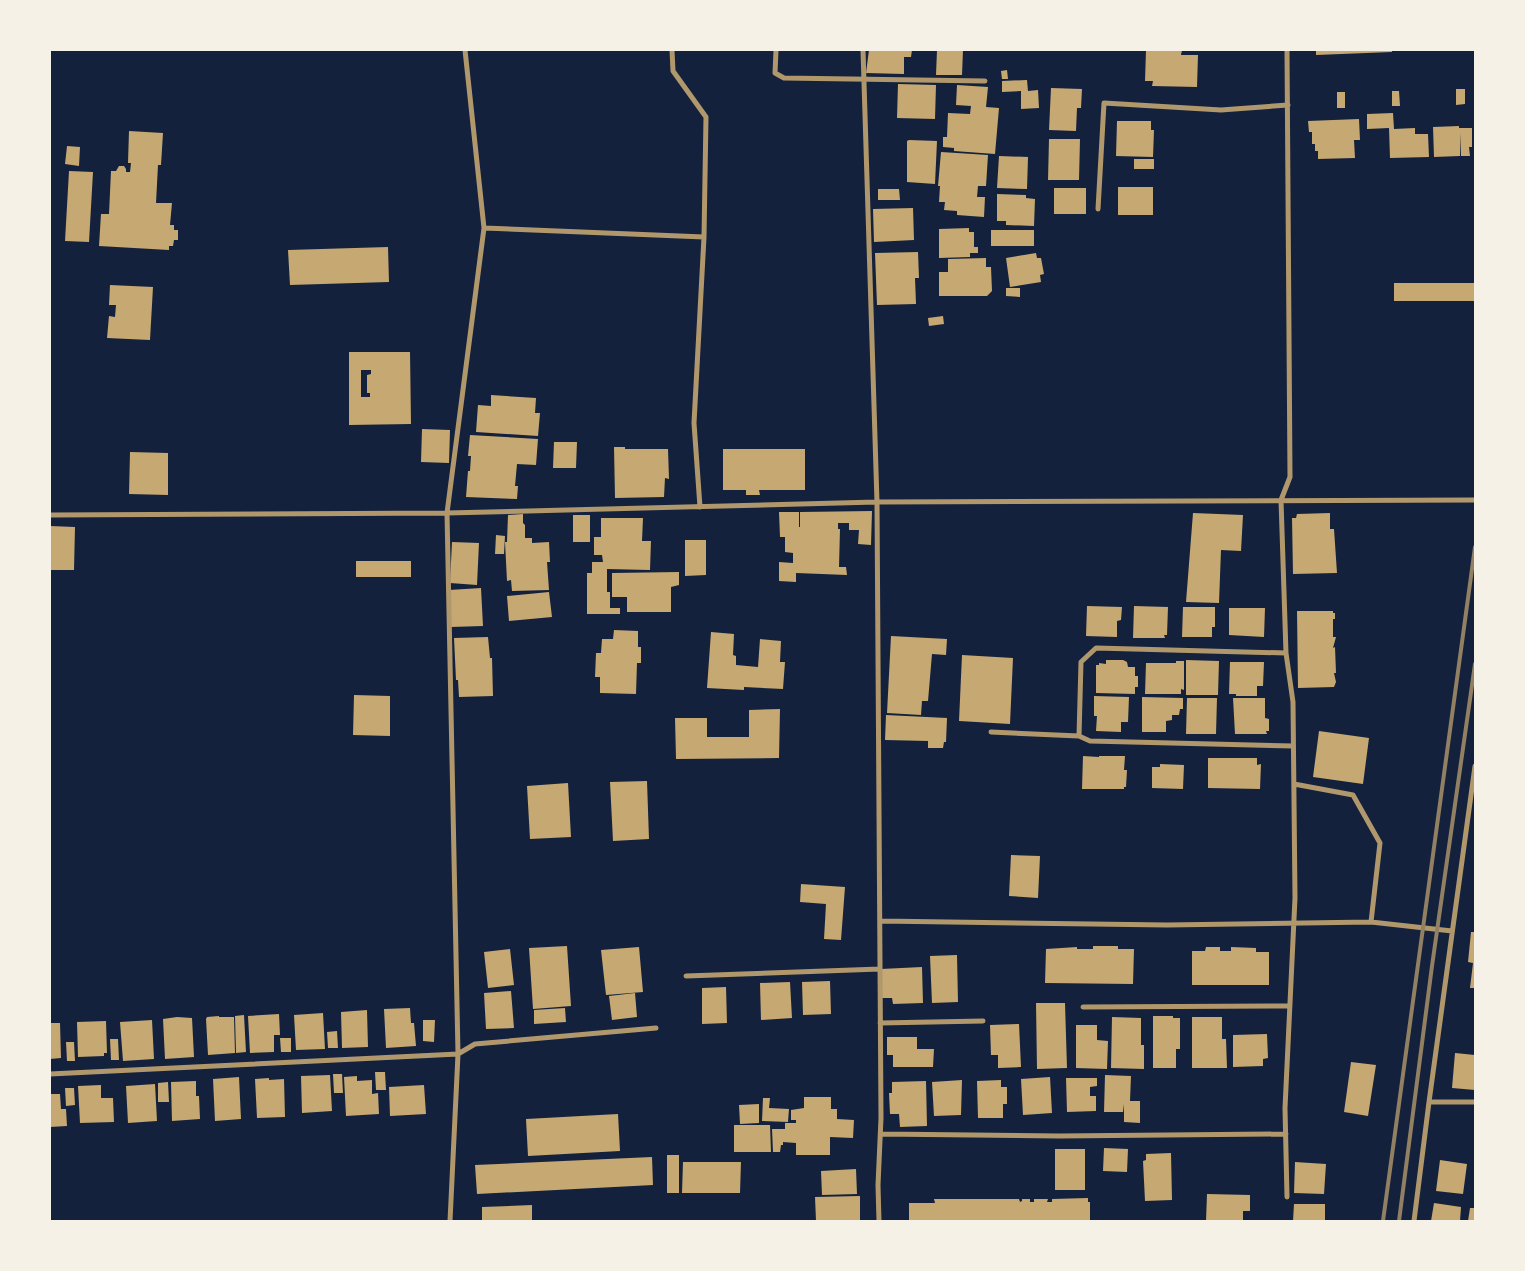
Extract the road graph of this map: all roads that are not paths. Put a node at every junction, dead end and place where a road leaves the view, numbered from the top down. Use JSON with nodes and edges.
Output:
{"nodes":[{"id":1,"x":465,"y":50,"type":"edge"},
{"id":2,"x":672,"y":50,"type":"edge"},
{"id":3,"x":776,"y":50,"type":"edge"},
{"id":4,"x":863,"y":50,"type":"edge"},
{"id":5,"x":1287,"y":50,"type":"edge"},
{"id":6,"x":864,"y":80,"type":"junction"},
{"id":7,"x":985,"y":81,"type":"dead end"},
{"id":8,"x":1288,"y":105,"type":"junction"},
{"id":9,"x":1098,"y":209,"type":"dead end"},
{"id":10,"x":484,"y":228,"type":"junction"},
{"id":11,"x":704,"y":237,"type":"junction"},
{"id":12,"x":1281,"y":500,"type":"junction"},
{"id":13,"x":1475,"y":500,"type":"edge"},
{"id":14,"x":877,"y":502,"type":"junction"},
{"id":15,"x":700,"y":507,"type":"junction"},
{"id":16,"x":447,"y":513,"type":"junction"},
{"id":17,"x":50,"y":515,"type":"edge"},
{"id":18,"x":1286,"y":653,"type":"junction"},
{"id":19,"x":991,"y":732,"type":"dead end"},
{"id":20,"x":1079,"y":736,"type":"junction"},
{"id":21,"x":1294,"y":746,"type":"junction"},
{"id":22,"x":1475,"y":766,"type":"edge"},
{"id":23,"x":1294,"y":784,"type":"junction"},
{"id":24,"x":1473,"y":785,"type":"edge"},
{"id":25,"x":880,"y":921,"type":"junction"},
{"id":26,"x":1294,"y":922,"type":"junction"},
{"id":27,"x":1371,"y":922,"type":"junction"},
{"id":28,"x":1452,"y":931,"type":"junction"},
{"id":29,"x":880,"y":969,"type":"junction"},
{"id":30,"x":686,"y":976,"type":"dead end"},
{"id":31,"x":1290,"y":1006,"type":"junction"},
{"id":32,"x":1083,"y":1007,"type":"dead end"},
{"id":33,"x":983,"y":1020,"type":"dead end"},
{"id":34,"x":880,"y":1023,"type":"junction"},
{"id":35,"x":656,"y":1028,"type":"dead end"},
{"id":36,"x":458,"y":1054,"type":"junction"},
{"id":37,"x":50,"y":1074,"type":"edge"},
{"id":38,"x":1429,"y":1102,"type":"junction"},
{"id":39,"x":1475,"y":1102,"type":"edge"},
{"id":40,"x":880,"y":1134,"type":"junction"},
{"id":41,"x":1286,"y":1134,"type":"junction"},
{"id":42,"x":1287,"y":1197,"type":"dead end"},
{"id":43,"x":450,"y":1221,"type":"edge"},
{"id":44,"x":879,"y":1221,"type":"edge"},
{"id":45,"x":1414,"y":1221,"type":"edge"}],
"edges":[{"from":1,"to":10,"type":"street"},
{"from":2,"to":11,"type":"street"},
{"from":3,"to":6,"type":"street"},
{"from":4,"to":6,"type":"street"},
{"from":5,"to":8,"type":"street"},
{"from":6,"to":7,"type":"street"},
{"from":6,"to":14,"type":"street"},
{"from":8,"to":9,"type":"street"},
{"from":8,"to":12,"type":"street"},
{"from":10,"to":11,"type":"street"},
{"from":10,"to":16,"type":"street"},
{"from":11,"to":15,"type":"street"},
{"from":12,"to":13,"type":"street"},
{"from":12,"to":14,"type":"street"},
{"from":12,"to":18,"type":"street"},
{"from":14,"to":15,"type":"street"},
{"from":14,"to":25,"type":"street"},
{"from":15,"to":16,"type":"street"},
{"from":16,"to":17,"type":"street"},
{"from":16,"to":36,"type":"street"},
{"from":18,"to":20,"type":"street"},
{"from":18,"to":21,"type":"street"},
{"from":19,"to":20,"type":"street"},
{"from":20,"to":21,"type":"street"},
{"from":21,"to":23,"type":"street"},
{"from":22,"to":24,"type":"street"},
{"from":23,"to":26,"type":"street"},
{"from":23,"to":27,"type":"street"},
{"from":24,"to":28,"type":"street"},
{"from":25,"to":26,"type":"street"},
{"from":25,"to":29,"type":"street"},
{"from":26,"to":27,"type":"street"},
{"from":26,"to":31,"type":"street"},
{"from":27,"to":28,"type":"street"},
{"from":28,"to":38,"type":"street"},
{"from":29,"to":30,"type":"street"},
{"from":29,"to":34,"type":"street"},
{"from":31,"to":32,"type":"street"},
{"from":31,"to":41,"type":"street"},
{"from":33,"to":34,"type":"street"},
{"from":34,"to":40,"type":"street"},
{"from":35,"to":36,"type":"street"},
{"from":36,"to":37,"type":"street"},
{"from":36,"to":43,"type":"street"},
{"from":38,"to":39,"type":"street"},
{"from":38,"to":45,"type":"street"},
{"from":40,"to":41,"type":"street"},
{"from":40,"to":44,"type":"street"},
{"from":41,"to":42,"type":"street"}]}
